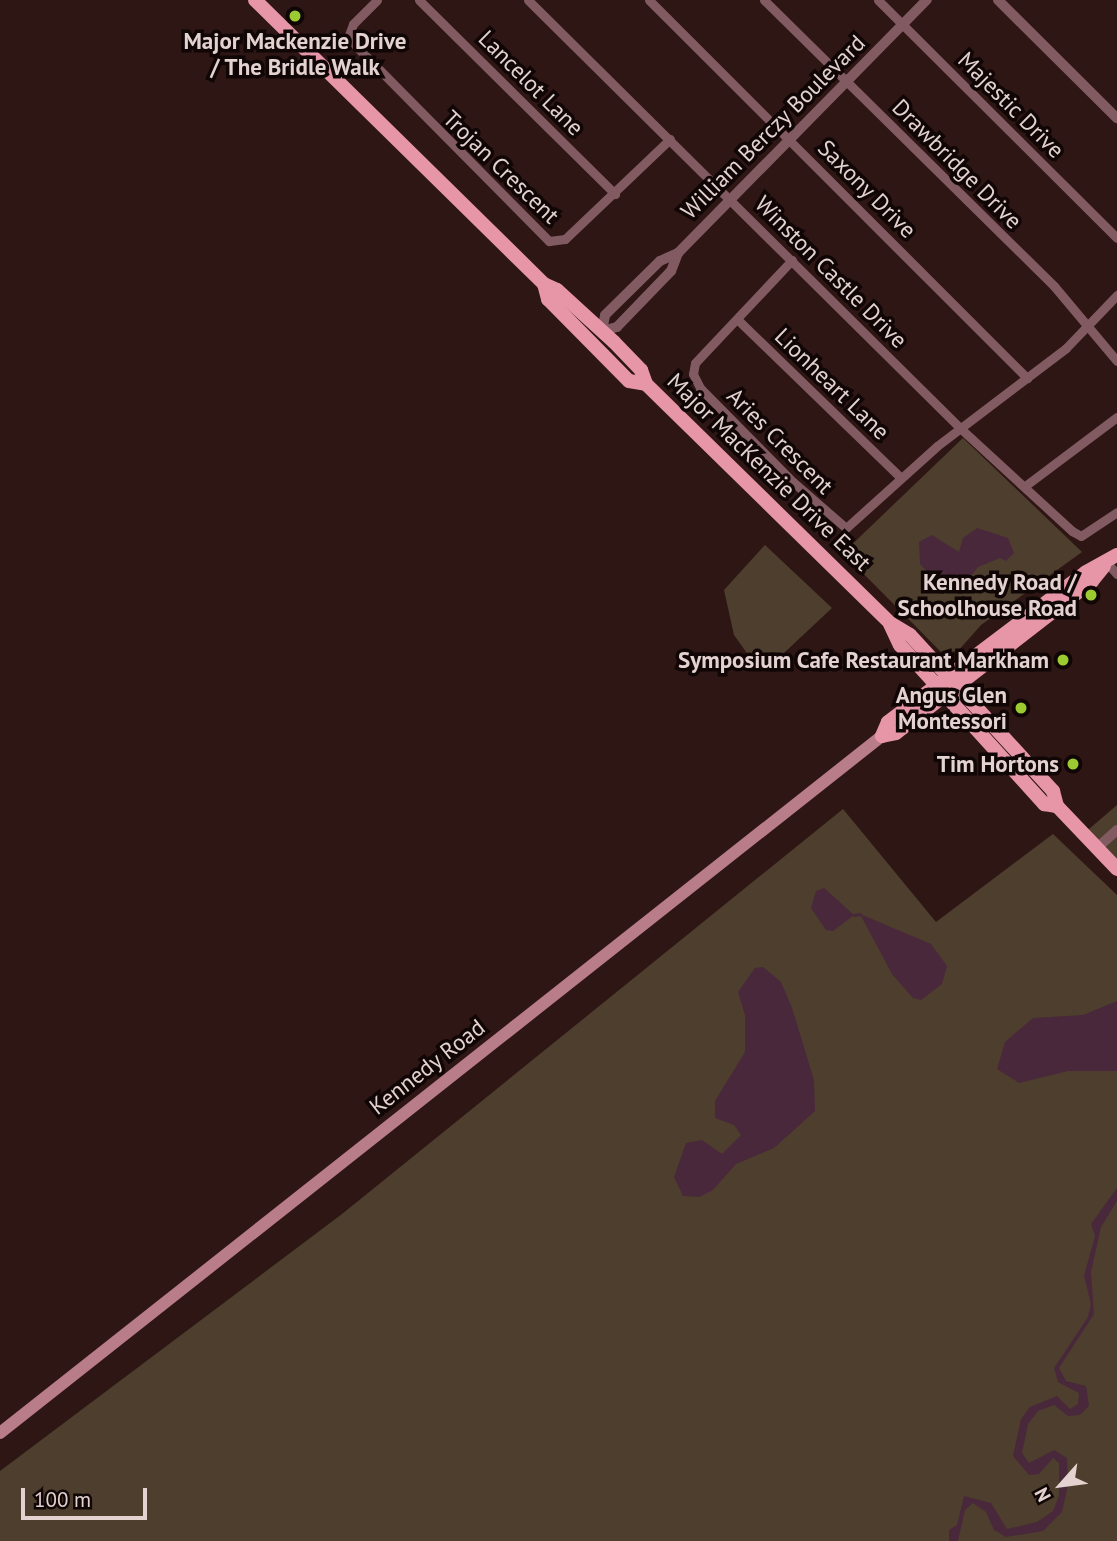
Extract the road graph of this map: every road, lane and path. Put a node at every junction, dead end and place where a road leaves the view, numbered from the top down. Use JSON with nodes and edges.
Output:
{"nodes":[{"id":1,"x":377,"y":0,"type":"edge"},
{"id":2,"x":419,"y":0,"type":"edge"},
{"id":3,"x":528,"y":0,"type":"edge"},
{"id":4,"x":649,"y":0,"type":"edge"},
{"id":5,"x":764,"y":0,"type":"edge"},
{"id":6,"x":878,"y":0,"type":"edge"},
{"id":7,"x":927,"y":0,"type":"edge"},
{"id":8,"x":998,"y":0,"type":"edge"},
{"id":9,"x":257,"y":1,"type":"edge"},
{"id":10,"x":902,"y":24,"type":"junction"},
{"id":11,"x":847,"y":82,"type":"junction"},
{"id":12,"x":1117,"y":118,"type":"edge"},
{"id":13,"x":670,"y":139,"type":"junction"},
{"id":14,"x":790,"y":140,"type":"junction"},
{"id":15,"x":615,"y":194,"type":"junction"},
{"id":16,"x":730,"y":200,"type":"junction"},
{"id":17,"x":1117,"y":237,"type":"edge"},
{"id":18,"x":792,"y":260,"type":"junction"},
{"id":19,"x":544,"y":284,"type":"junction"},
{"id":20,"x":1117,"y":295,"type":"edge"},
{"id":21,"x":737,"y":319,"type":"junction"},
{"id":22,"x":1088,"y":324,"type":"junction"},
{"id":23,"x":602,"y":331,"type":"junction"},
{"id":24,"x":1117,"y":361,"type":"edge"},
{"id":25,"x":1027,"y":378,"type":"junction"},
{"id":26,"x":646,"y":384,"type":"junction"},
{"id":27,"x":1117,"y":417,"type":"edge"},
{"id":28,"x":960,"y":428,"type":"junction"},
{"id":29,"x":900,"y":477,"type":"junction"},
{"id":30,"x":1025,"y":486,"type":"junction"},
{"id":31,"x":1117,"y":512,"type":"edge"},
{"id":32,"x":1112,"y":559,"type":"edge"},
{"id":33,"x":1117,"y":574,"type":"edge"},
{"id":34,"x":948,"y":685,"type":"junction"},
{"id":35,"x":882,"y":736,"type":"joint"},
{"id":36,"x":1117,"y":830,"type":"edge"},
{"id":37,"x":1097,"y":848,"type":"junction"},
{"id":38,"x":1117,"y":869,"type":"edge"},
{"id":39,"x":0,"y":1433,"type":"edge"}],
"edges":[{"from":1,"to":15,"type":"street","name":"Trojan Crescent"},
{"from":2,"to":15,"type":"street","name":"Lancelot Lane"},
{"from":3,"to":13,"type":"street","name":"Winston Castle Drive"},
{"from":4,"to":14,"type":"street","name":"Saxony Drive"},
{"from":5,"to":11,"type":"street","name":"Drawbridge Drive"},
{"from":6,"to":10,"type":"street","name":"Majestic Drive"},
{"from":7,"to":10,"type":"street","name":"William Berczy Boulevard"},
{"from":8,"to":12,"type":"street"},
{"from":9,"to":19,"type":"main road","name":"Major MacKenzie Drive East"},
{"from":10,"to":11,"type":"street","name":"William Berczy Boulevard"},
{"from":10,"to":17,"type":"street","name":"Majestic Drive"},
{"from":11,"to":14,"type":"street","name":"William Berczy Boulevard"},
{"from":11,"to":22,"type":"street","name":"Drawbridge Drive"},
{"from":13,"to":15,"type":"street","name":"Trojan Crescent"},
{"from":13,"to":16,"type":"street","name":"Winston Castle Drive"},
{"from":14,"to":16,"type":"street","name":"William Berczy Boulevard"},
{"from":14,"to":25,"type":"street","name":"Saxony Drive"},
{"from":16,"to":18,"type":"street","name":"Winston Castle Drive"},
{"from":16,"to":23,"type":"street","name":"William Berczy Boulevard"},
{"from":18,"to":21,"type":"street","name":"Aries Crescent"},
{"from":18,"to":28,"type":"street","name":"Winston Castle Drive"},
{"from":19,"to":23,"type":"main road","name":"Major MacKenzie Drive East"},
{"from":19,"to":26,"type":"main road","name":"Major MacKenzie Drive East"},
{"from":20,"to":22,"type":"street","name":"Aries Crescent"},
{"from":21,"to":29,"type":"street","name":"Lionheart Lane"},
{"from":21,"to":29,"type":"street","name":"Aries Crescent"},
{"from":22,"to":24,"type":"street","name":"Drawbridge Drive"},
{"from":22,"to":25,"type":"street","name":"Aries Crescent"},
{"from":23,"to":26,"type":"main road","name":"Major MacKenzie Drive East"},
{"from":25,"to":28,"type":"street","name":"Aries Crescent"},
{"from":26,"to":34,"type":"main road","name":"Major MacKenzie Drive East"},
{"from":27,"to":30,"type":"street"},
{"from":28,"to":29,"type":"street","name":"Aries Crescent"},
{"from":28,"to":30,"type":"street","name":"Winston Castle Drive"},
{"from":30,"to":31,"type":"street","name":"Winston Castle Drive"},
{"from":32,"to":33,"type":"street"},
{"from":32,"to":34,"type":"main road","name":"Kennedy Road"},
{"from":34,"to":35,"type":"main road","name":"Kennedy Road"},
{"from":34,"to":37,"type":"main road","name":"Major MacKenzie Drive East"},
{"from":35,"to":39,"type":"main road","name":"Kennedy Road"},
{"from":36,"to":37,"type":"street"},
{"from":37,"to":38,"type":"main road","name":"Major MacKenzie Drive East"}]}
